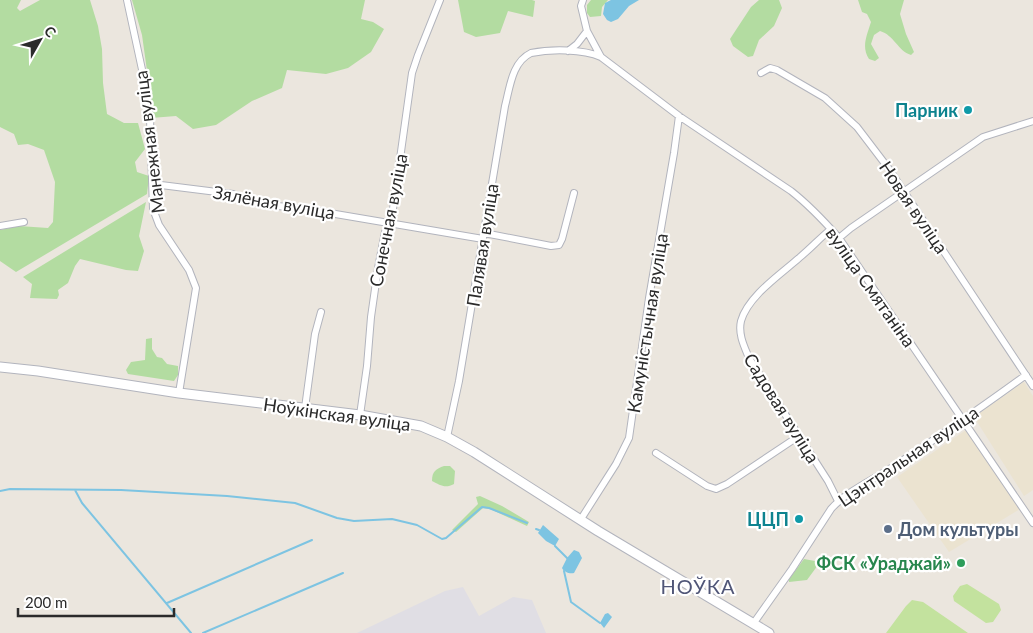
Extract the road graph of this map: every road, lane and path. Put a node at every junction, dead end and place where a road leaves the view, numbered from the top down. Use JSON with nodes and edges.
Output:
{"nodes":[{"id":1,"x":127,"y":0,"type":"edge"},
{"id":2,"x":440,"y":0,"type":"edge"},
{"id":3,"x":581,"y":2,"type":"edge"},
{"id":4,"x":587,"y":31,"type":"junction"},
{"id":5,"x":568,"y":51,"type":"junction"},
{"id":6,"x":526,"y":56,"type":"joint"},
{"id":7,"x":601,"y":57,"type":"junction"},
{"id":8,"x":761,"y":73,"type":"dead end"},
{"id":9,"x":679,"y":116,"type":"junction"},
{"id":10,"x":1033,"y":121,"type":"edge"},
{"id":11,"x":153,"y":184,"type":"junction"},
{"id":12,"x":903,"y":192,"type":"junction"},
{"id":13,"x":574,"y":193,"type":"dead end"},
{"id":14,"x":24,"y":222,"type":"dead end"},
{"id":15,"x":391,"y":223,"type":"junction"},
{"id":16,"x":0,"y":226,"type":"edge"},
{"id":17,"x":831,"y":229,"type":"junction"},
{"id":18,"x":483,"y":236,"type":"junction"},
{"id":19,"x":839,"y":238,"type":"junction"},
{"id":20,"x":321,"y":312,"type":"dead end"},
{"id":21,"x":0,"y":368,"type":"edge"},
{"id":22,"x":1026,"y":375,"type":"junction"},
{"id":23,"x":1033,"y":386,"type":"edge"},
{"id":24,"x":179,"y":393,"type":"junction"},
{"id":25,"x":305,"y":408,"type":"junction"},
{"id":26,"x":360,"y":415,"type":"junction"},
{"id":27,"x":964,"y":420,"type":"junction"},
{"id":28,"x":799,"y":436,"type":"junction"},
{"id":29,"x":447,"y":437,"type":"junction"},
{"id":30,"x":656,"y":453,"type":"dead end"},
{"id":31,"x":838,"y":501,"type":"junction"},
{"id":32,"x":581,"y":519,"type":"junction"},
{"id":33,"x":1033,"y":523,"type":"edge"},
{"id":34,"x":753,"y":624,"type":"junction"},
{"id":35,"x":769,"y":633,"type":"edge"}],
"edges":[{"from":1,"to":11,"type":"street","name":"Манежная вуліца"},
{"from":2,"to":15,"type":"street","name":"Сонечная вуліца"},
{"from":3,"to":4,"type":"street"},
{"from":4,"to":5,"type":"street"},
{"from":4,"to":7,"type":"street"},
{"from":5,"to":6,"type":"street","name":"вуліца Смятаніна"},
{"from":5,"to":7,"type":"street","name":"вуліца Смятаніна"},
{"from":6,"to":18,"type":"street","name":"Палявая вуліца"},
{"from":7,"to":9,"type":"street","name":"вуліца Смятаніна"},
{"from":8,"to":12,"type":"street","name":"Новая вуліца"},
{"from":9,"to":17,"type":"street","name":"вуліца Смятаніна"},
{"from":9,"to":32,"type":"street","name":"Камуністычная вуліца"},
{"from":10,"to":12,"type":"street"},
{"from":11,"to":15,"type":"street","name":"Зялёная вуліца"},
{"from":11,"to":24,"type":"street","name":"Манежная вуліца"},
{"from":12,"to":19,"type":"street"},
{"from":12,"to":22,"type":"street","name":"Новая вуліца"},
{"from":13,"to":18,"type":"street","name":"Зялёная вуліца"},
{"from":14,"to":16,"type":"street"},
{"from":15,"to":18,"type":"street","name":"Зялёная вуліца"},
{"from":15,"to":26,"type":"street","name":"Сонечная вуліца"},
{"from":17,"to":19,"type":"street","name":"вуліца Смятаніна"},
{"from":17,"to":28,"type":"street","name":"Садовая вуліца"},
{"from":18,"to":29,"type":"street","name":"Палявая вуліца"},
{"from":19,"to":27,"type":"street","name":"вуліца Смятаніна"},
{"from":20,"to":25,"type":"street"},
{"from":21,"to":24,"type":"main road","name":"Ноўкінская вуліца"},
{"from":22,"to":23,"type":"street","name":"Новая вуліца"},
{"from":22,"to":27,"type":"street","name":"Цэнтральная вуліца"},
{"from":24,"to":25,"type":"main road","name":"Ноўкінская вуліца"},
{"from":25,"to":26,"type":"main road","name":"Ноўкінская вуліца"},
{"from":26,"to":29,"type":"main road","name":"Ноўкінская вуліца"},
{"from":27,"to":31,"type":"street","name":"Цэнтральная вуліца"},
{"from":27,"to":33,"type":"street","name":"вуліца Смятаніна"},
{"from":28,"to":30,"type":"street"},
{"from":28,"to":31,"type":"street","name":"Садовая вуліца"},
{"from":29,"to":32,"type":"main road","name":"Ноўкінская вуліца"},
{"from":31,"to":34,"type":"street","name":"Цэнтральная вуліца"},
{"from":32,"to":34,"type":"main road","name":"Ноўкінская вуліца"},
{"from":34,"to":35,"type":"main road","name":"Ноўкінская вуліца"}]}
